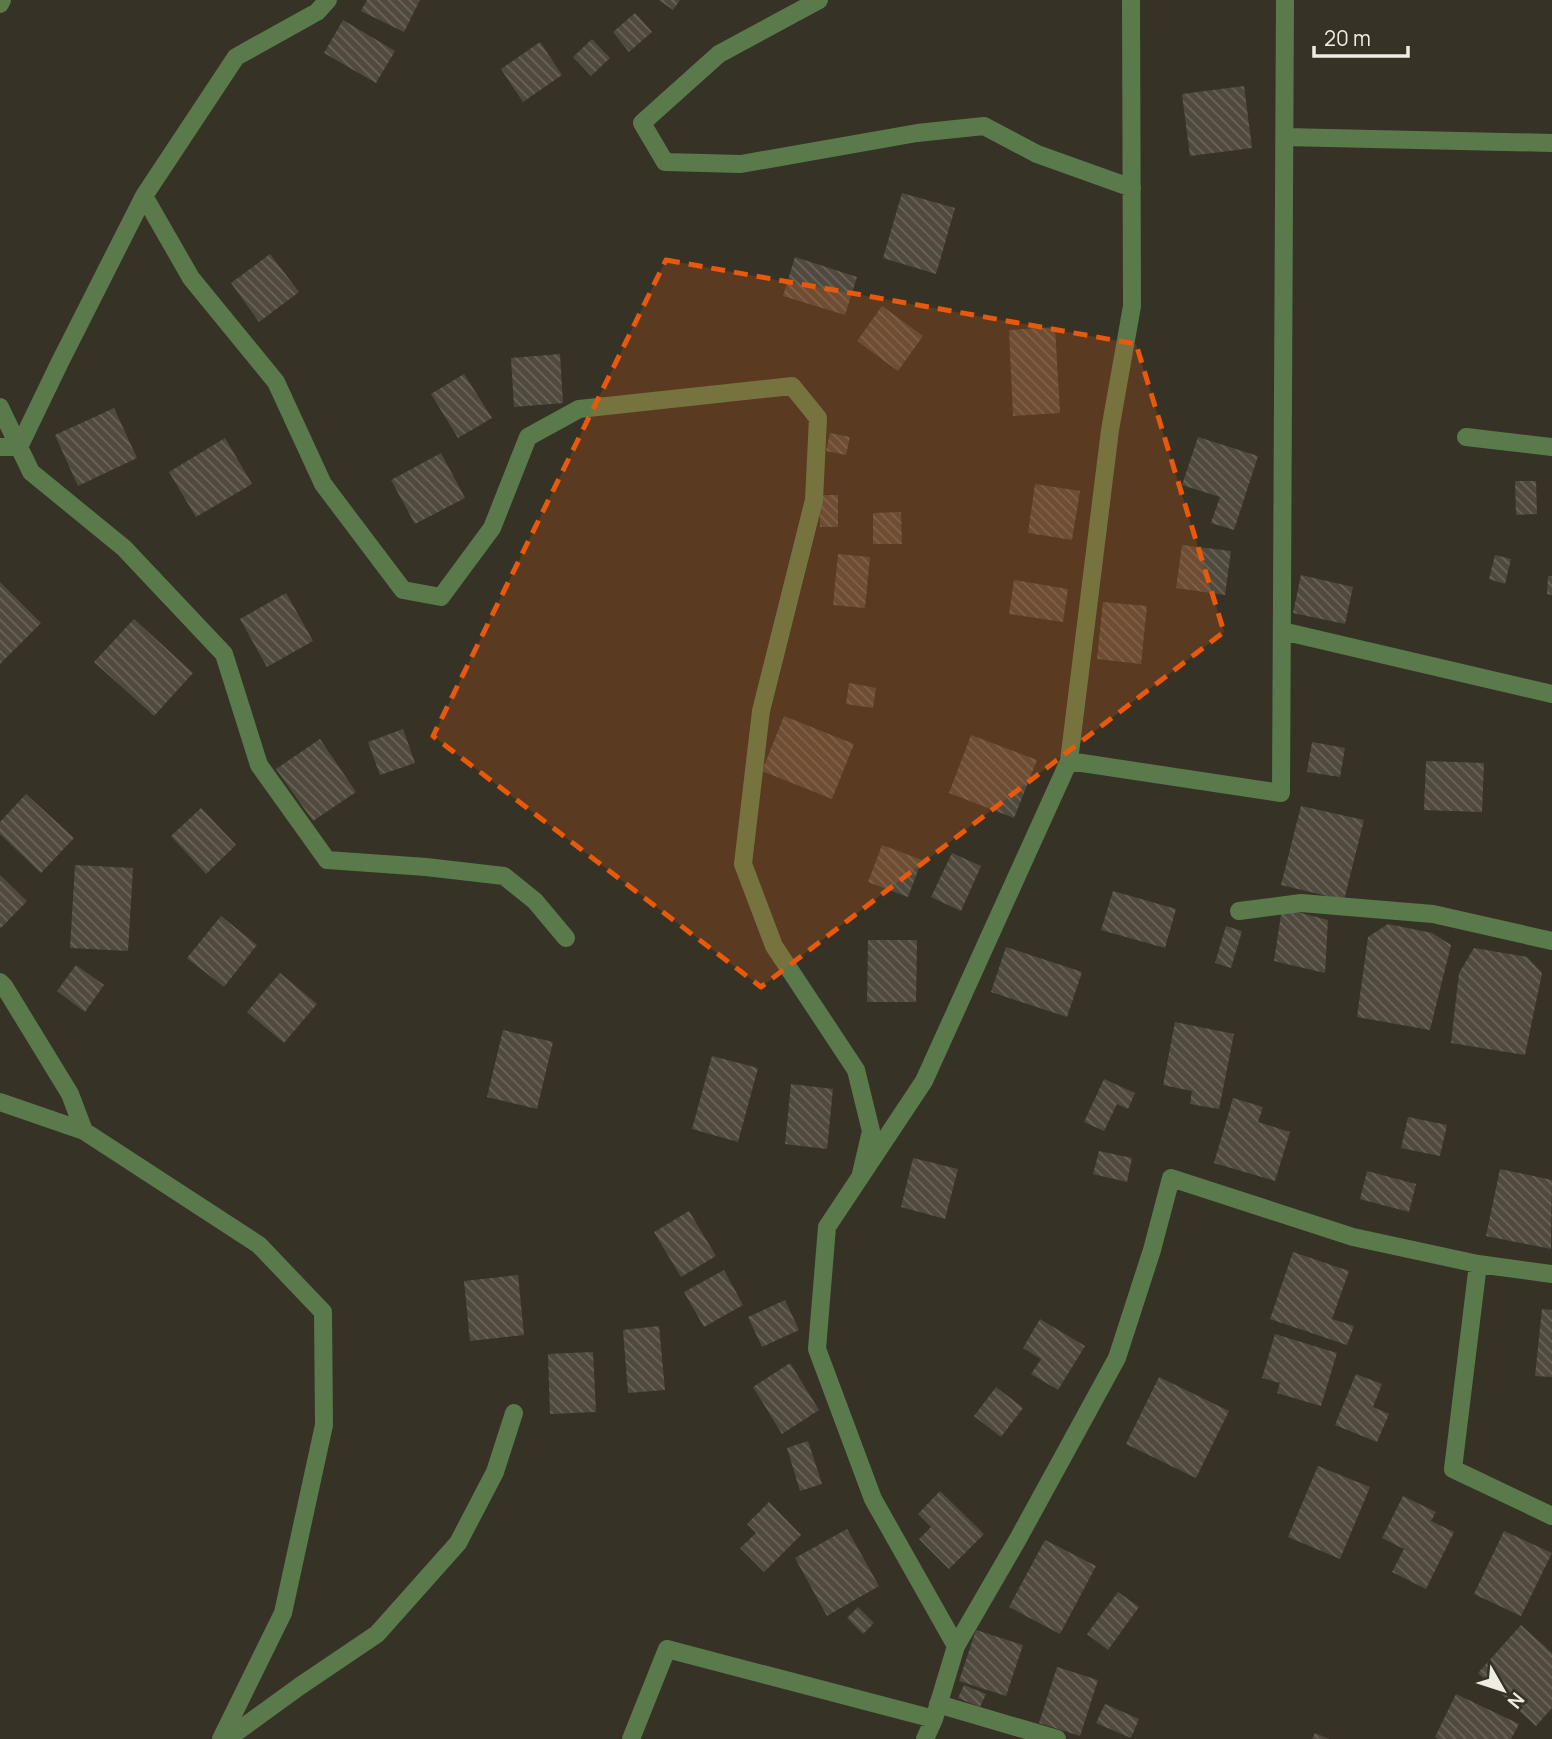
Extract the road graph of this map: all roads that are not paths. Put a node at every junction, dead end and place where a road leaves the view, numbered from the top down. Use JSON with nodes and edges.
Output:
{"nodes":[{"id":1,"x":328,"y":0,"type":"edge"},
{"id":2,"x":819,"y":0,"type":"edge"},
{"id":3,"x":1131,"y":0,"type":"edge"},
{"id":4,"x":1285,"y":0,"type":"edge"},
{"id":5,"x":1284,"y":137,"type":"junction"},
{"id":6,"x":1552,"y":143,"type":"edge"},
{"id":7,"x":1132,"y":188,"type":"junction"},
{"id":8,"x":144,"y":196,"type":"junction"},
{"id":9,"x":0,"y":407,"type":"edge"},
{"id":10,"x":1466,"y":437,"type":"dead end"},
{"id":11,"x":0,"y":447,"type":"edge"},
{"id":12,"x":19,"y":447,"type":"junction"},
{"id":13,"x":1552,"y":447,"type":"edge"},
{"id":14,"x":1282,"y":631,"type":"junction"},
{"id":15,"x":1552,"y":694,"type":"edge"},
{"id":16,"x":1069,"y":761,"type":"junction"},
{"id":17,"x":1240,"y":911,"type":"dead end"},
{"id":18,"x":566,"y":938,"type":"dead end"},
{"id":19,"x":1552,"y":941,"type":"edge"},
{"id":20,"x":0,"y":982,"type":"edge"},
{"id":21,"x":0,"y":1102,"type":"edge"},
{"id":22,"x":84,"y":1131,"type":"junction"},
{"id":23,"x":860,"y":1178,"type":"junction"},
{"id":24,"x":1478,"y":1264,"type":"junction"},
{"id":25,"x":1552,"y":1273,"type":"edge"},
{"id":26,"x":514,"y":1413,"type":"dead end"},
{"id":27,"x":1552,"y":1516,"type":"edge"},
{"id":28,"x":956,"y":1646,"type":"junction"},
{"id":29,"x":936,"y":1711,"type":"junction"},
{"id":30,"x":221,"y":1739,"type":"edge"},
{"id":31,"x":227,"y":1739,"type":"edge"},
{"id":32,"x":631,"y":1739,"type":"edge"},
{"id":33,"x":925,"y":1739,"type":"edge"},
{"id":34,"x":1057,"y":1739,"type":"edge"}],
"edges":[{"from":1,"to":8,"type":"street"},
{"from":2,"to":7,"type":"street"},
{"from":3,"to":7,"type":"street"},
{"from":4,"to":5,"type":"street"},
{"from":5,"to":6,"type":"street"},
{"from":5,"to":14,"type":"street"},
{"from":7,"to":16,"type":"street"},
{"from":8,"to":12,"type":"street"},
{"from":8,"to":23,"type":"street"},
{"from":9,"to":12,"type":"street"},
{"from":10,"to":13,"type":"street"},
{"from":11,"to":12,"type":"street"},
{"from":12,"to":18,"type":"street"},
{"from":14,"to":15,"type":"street"},
{"from":14,"to":16,"type":"street"},
{"from":16,"to":23,"type":"street"},
{"from":17,"to":19,"type":"street"},
{"from":20,"to":22,"type":"street"},
{"from":21,"to":22,"type":"street"},
{"from":22,"to":30,"type":"street"},
{"from":23,"to":28,"type":"street"},
{"from":24,"to":25,"type":"street"},
{"from":24,"to":27,"type":"street"},
{"from":24,"to":28,"type":"street"},
{"from":26,"to":31,"type":"street"},
{"from":28,"to":29,"type":"street"},
{"from":29,"to":32,"type":"street"},
{"from":29,"to":33,"type":"street"},
{"from":29,"to":34,"type":"street"}]}
